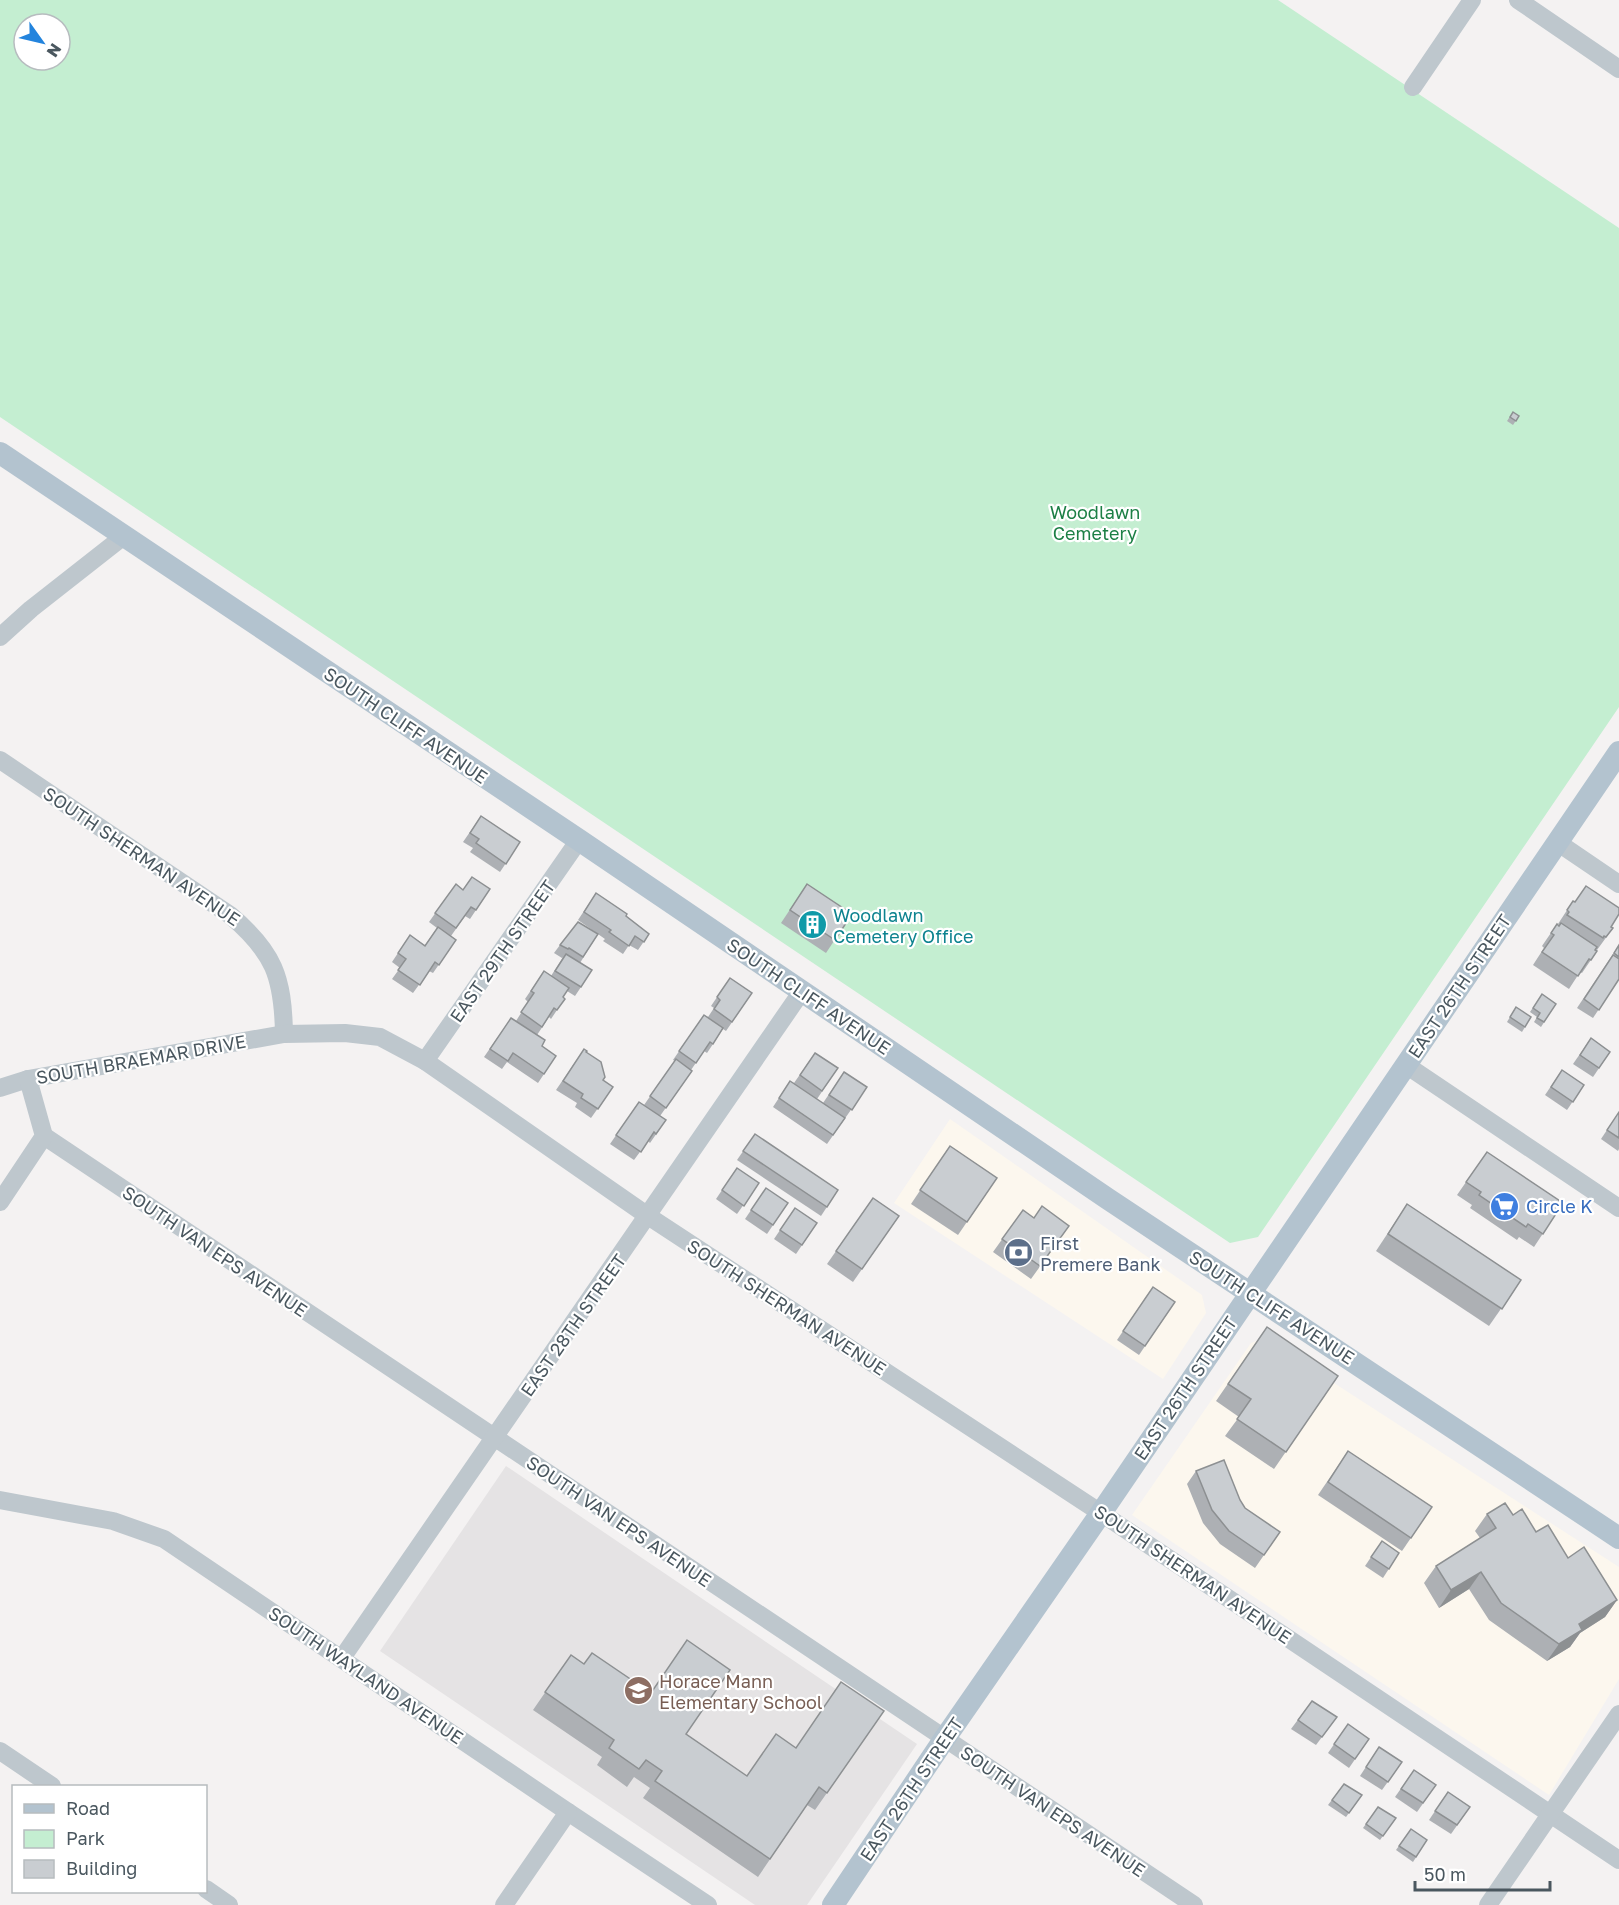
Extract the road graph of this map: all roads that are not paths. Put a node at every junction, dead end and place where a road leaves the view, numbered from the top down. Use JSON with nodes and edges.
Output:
{"nodes":[{"id":1,"x":1472,"y":0,"type":"edge"},
{"id":2,"x":1518,"y":0,"type":"edge"},
{"id":3,"x":1619,"y":69,"type":"edge"},
{"id":4,"x":1413,"y":87,"type":"dead end"},
{"id":5,"x":0,"y":453,"type":"edge"},
{"id":6,"x":124,"y":536,"type":"junction"},
{"id":7,"x":0,"y":637,"type":"edge"},
{"id":8,"x":1619,"y":752,"type":"edge"},
{"id":9,"x":0,"y":760,"type":"edge"},
{"id":10,"x":579,"y":840,"type":"junction"},
{"id":11,"x":1557,"y":842,"type":"junction"},
{"id":12,"x":1619,"y":884,"type":"edge"},
{"id":13,"x":802,"y":991,"type":"junction"},
{"id":14,"x":284,"y":1034,"type":"junction"},
{"id":15,"x":424,"y":1061,"type":"junction"},
{"id":16,"x":1406,"y":1065,"type":"junction"},
{"id":17,"x":28,"y":1079,"type":"junction"},
{"id":18,"x":0,"y":1088,"type":"edge"},
{"id":19,"x":44,"y":1136,"type":"junction"},
{"id":20,"x":0,"y":1202,"type":"edge"},
{"id":21,"x":1619,"y":1208,"type":"edge"},
{"id":22,"x":648,"y":1215,"type":"junction"},
{"id":23,"x":1250,"y":1292,"type":"junction"},
{"id":24,"x":495,"y":1437,"type":"junction"},
{"id":25,"x":0,"y":1500,"type":"edge"},
{"id":26,"x":1101,"y":1513,"type":"junction"},
{"id":27,"x":1619,"y":1538,"type":"edge"},
{"id":28,"x":342,"y":1658,"type":"junction"},
{"id":29,"x":1619,"y":1714,"type":"edge"},
{"id":30,"x":945,"y":1738,"type":"junction"},
{"id":31,"x":0,"y":1751,"type":"edge"},
{"id":32,"x":51,"y":1785,"type":"edge"},
{"id":33,"x":568,"y":1812,"type":"junction"},
{"id":34,"x":1551,"y":1814,"type":"junction"},
{"id":35,"x":1619,"y":1860,"type":"edge"},
{"id":36,"x":207,"y":1890,"type":"edge"},
{"id":37,"x":229,"y":1905,"type":"edge"},
{"id":38,"x":504,"y":1905,"type":"edge"},
{"id":39,"x":708,"y":1905,"type":"edge"},
{"id":40,"x":833,"y":1905,"type":"edge"},
{"id":41,"x":1194,"y":1905,"type":"edge"},
{"id":42,"x":1488,"y":1905,"type":"edge"}],
"edges":[{"from":1,"to":4,"type":"street"},
{"from":2,"to":3,"type":"street"},
{"from":5,"to":6,"type":"main road","name":"SOUTH CLIFF AVENUE"},
{"from":6,"to":7,"type":"street"},
{"from":6,"to":10,"type":"main road","name":"SOUTH CLIFF AVENUE"},
{"from":8,"to":11,"type":"main road","name":"EAST 26TH STREET"},
{"from":9,"to":14,"type":"street","name":"SOUTH SHERMAN AVENUE"},
{"from":10,"to":13,"type":"main road","name":"SOUTH CLIFF AVENUE"},
{"from":10,"to":15,"type":"street","name":"EAST 29TH STREET"},
{"from":11,"to":12,"type":"street"},
{"from":11,"to":16,"type":"main road","name":"EAST 26TH STREET"},
{"from":13,"to":22,"type":"street","name":"EAST 28TH STREET"},
{"from":13,"to":23,"type":"main road","name":"SOUTH CLIFF AVENUE"},
{"from":14,"to":15,"type":"street","name":"SOUTH SHERMAN AVENUE"},
{"from":14,"to":17,"type":"street","name":"SOUTH BRAEMAR DRIVE"},
{"from":15,"to":22,"type":"street","name":"SOUTH SHERMAN AVENUE"},
{"from":16,"to":21,"type":"street"},
{"from":16,"to":23,"type":"main road","name":"EAST 26TH STREET"},
{"from":17,"to":18,"type":"street","name":"SOUTH BRAEMAR DRIVE"},
{"from":17,"to":19,"type":"street"},
{"from":19,"to":20,"type":"street"},
{"from":19,"to":24,"type":"street","name":"SOUTH VAN EPS AVENUE"},
{"from":22,"to":24,"type":"street","name":"EAST 28TH STREET"},
{"from":22,"to":26,"type":"street","name":"SOUTH SHERMAN AVENUE"},
{"from":23,"to":26,"type":"main road","name":"EAST 26TH STREET"},
{"from":23,"to":27,"type":"main road","name":"SOUTH CLIFF AVENUE"},
{"from":24,"to":28,"type":"street","name":"EAST 28TH STREET"},
{"from":24,"to":30,"type":"street","name":"SOUTH VAN EPS AVENUE"},
{"from":25,"to":28,"type":"street","name":"SOUTH WAYLAND AVENUE"},
{"from":26,"to":30,"type":"main road","name":"EAST 26TH STREET"},
{"from":26,"to":34,"type":"street","name":"SOUTH SHERMAN AVENUE"},
{"from":28,"to":33,"type":"street","name":"SOUTH WAYLAND AVENUE"},
{"from":29,"to":34,"type":"street"},
{"from":30,"to":40,"type":"main road","name":"EAST 26TH STREET"},
{"from":30,"to":41,"type":"street","name":"SOUTH VAN EPS AVENUE"},
{"from":31,"to":32,"type":"street"},
{"from":33,"to":38,"type":"street"},
{"from":33,"to":39,"type":"street","name":"SOUTH WAYLAND AVENUE"},
{"from":34,"to":35,"type":"street","name":"SOUTH SHERMAN AVENUE"},
{"from":34,"to":42,"type":"street"},
{"from":36,"to":37,"type":"street"}]}
